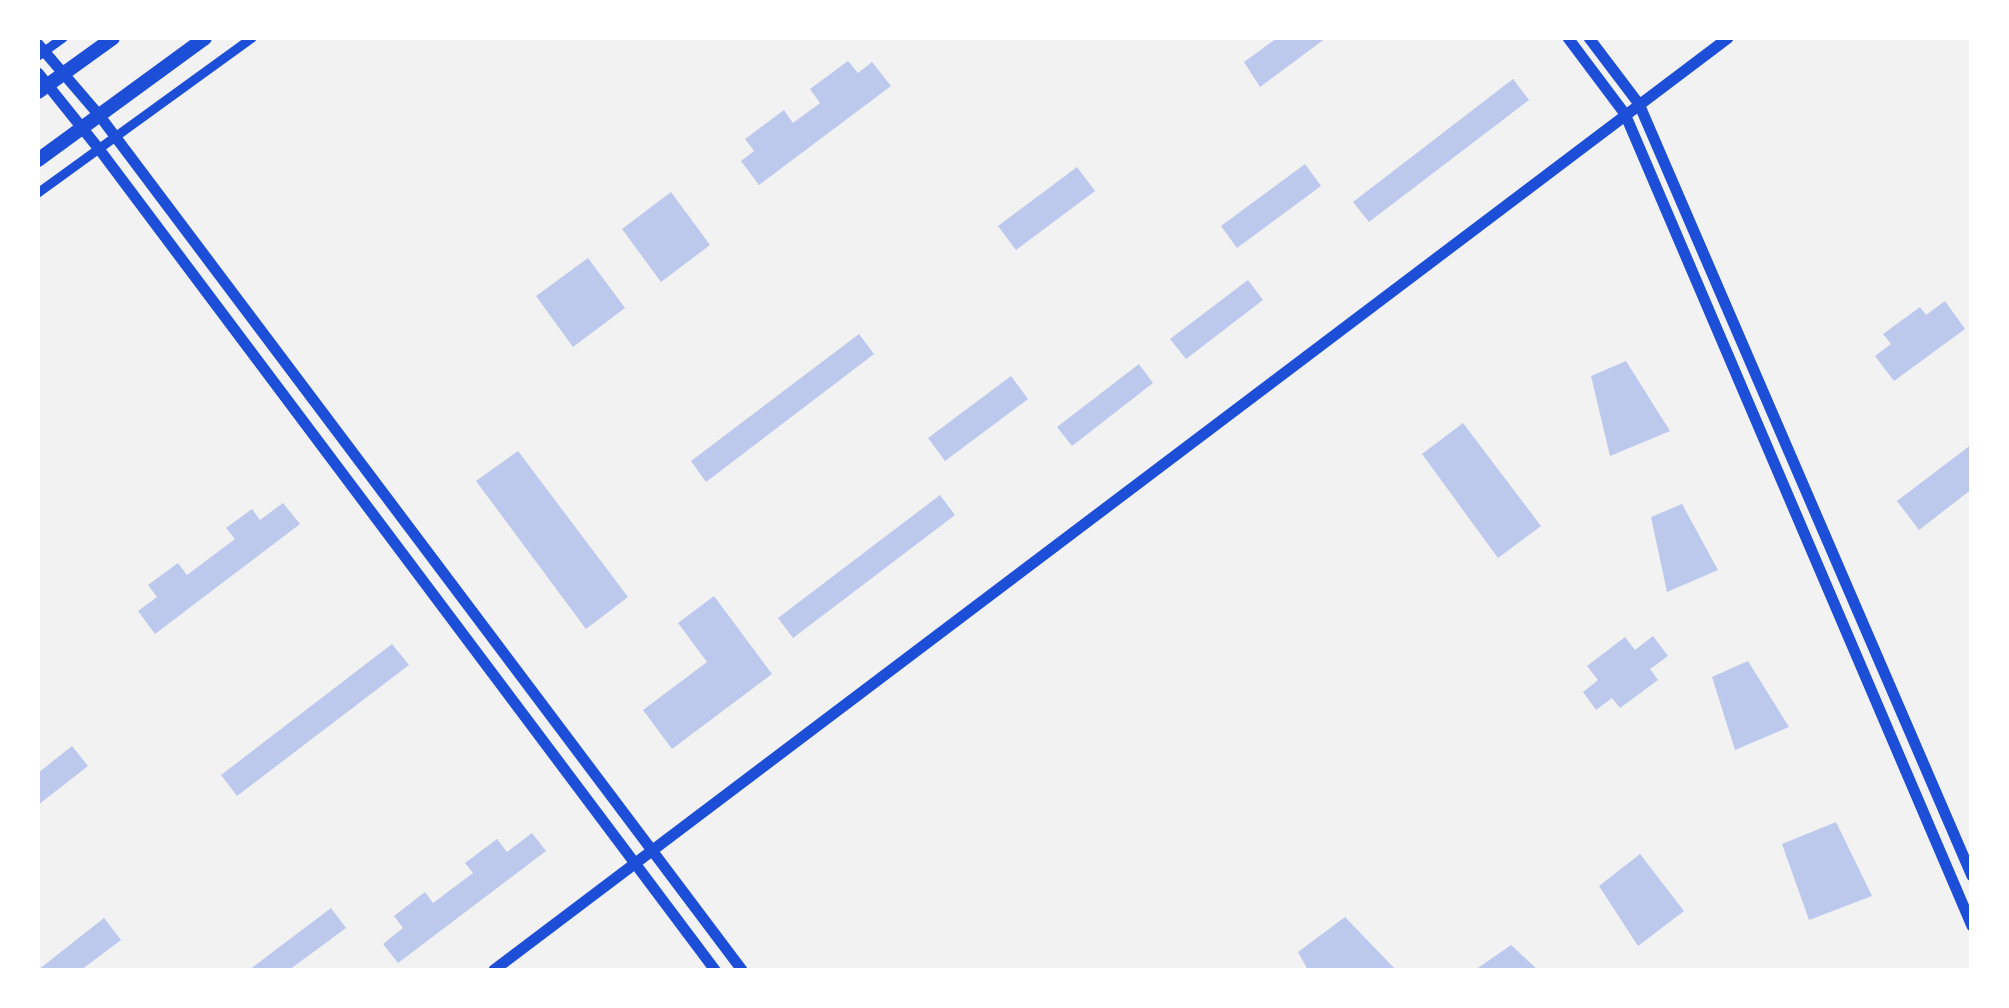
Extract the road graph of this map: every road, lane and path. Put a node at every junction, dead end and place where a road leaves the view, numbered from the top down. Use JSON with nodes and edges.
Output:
{"nodes":[{"id":1,"x":62,"y":38,"type":"edge"},
{"id":2,"x":113,"y":38,"type":"edge"},
{"id":3,"x":205,"y":38,"type":"edge"},
{"id":4,"x":252,"y":38,"type":"edge"},
{"id":5,"x":1568,"y":38,"type":"edge"},
{"id":6,"x":1590,"y":38,"type":"edge"},
{"id":7,"x":1728,"y":38,"type":"edge"},
{"id":8,"x":40,"y":50,"type":"edge"},
{"id":9,"x":63,"y":74,"type":"junction"},
{"id":10,"x":41,"y":83,"type":"edge"},
{"id":11,"x":1639,"y":104,"type":"junction"},
{"id":12,"x":1626,"y":114,"type":"junction"},
{"id":13,"x":99,"y":115,"type":"junction"},
{"id":14,"x":82,"y":127,"type":"junction"},
{"id":15,"x":115,"y":137,"type":"junction"},
{"id":16,"x":99,"y":149,"type":"junction"},
{"id":17,"x":38,"y":160,"type":"edge"},
{"id":18,"x":38,"y":194,"type":"edge"},
{"id":19,"x":652,"y":851,"type":"junction"},
{"id":20,"x":635,"y":864,"type":"junction"},
{"id":21,"x":1972,"y":876,"type":"edge"},
{"id":22,"x":1972,"y":926,"type":"edge"},
{"id":23,"x":494,"y":970,"type":"edge"},
{"id":24,"x":715,"y":970,"type":"edge"},
{"id":25,"x":742,"y":970,"type":"edge"}],
"edges":[{"from":1,"to":8,"type":"street"},
{"from":2,"to":9,"type":"main road"},
{"from":3,"to":13,"type":"main road"},
{"from":4,"to":15,"type":"street"},
{"from":5,"to":12,"type":"street"},
{"from":6,"to":11,"type":"street"},
{"from":7,"to":11,"type":"street"},
{"from":8,"to":9,"type":"street"},
{"from":9,"to":10,"type":"main road"},
{"from":9,"to":13,"type":"street"},
{"from":10,"to":14,"type":"street"},
{"from":11,"to":12,"type":"street"},
{"from":11,"to":21,"type":"street"},
{"from":12,"to":19,"type":"street"},
{"from":12,"to":22,"type":"street"},
{"from":13,"to":14,"type":"main road"},
{"from":13,"to":15,"type":"street"},
{"from":14,"to":16,"type":"street"},
{"from":14,"to":17,"type":"main road"},
{"from":15,"to":16,"type":"street"},
{"from":15,"to":19,"type":"street"},
{"from":16,"to":18,"type":"street"},
{"from":16,"to":20,"type":"street"},
{"from":19,"to":20,"type":"street"},
{"from":19,"to":25,"type":"street"},
{"from":20,"to":23,"type":"street"},
{"from":20,"to":24,"type":"street"}]}
